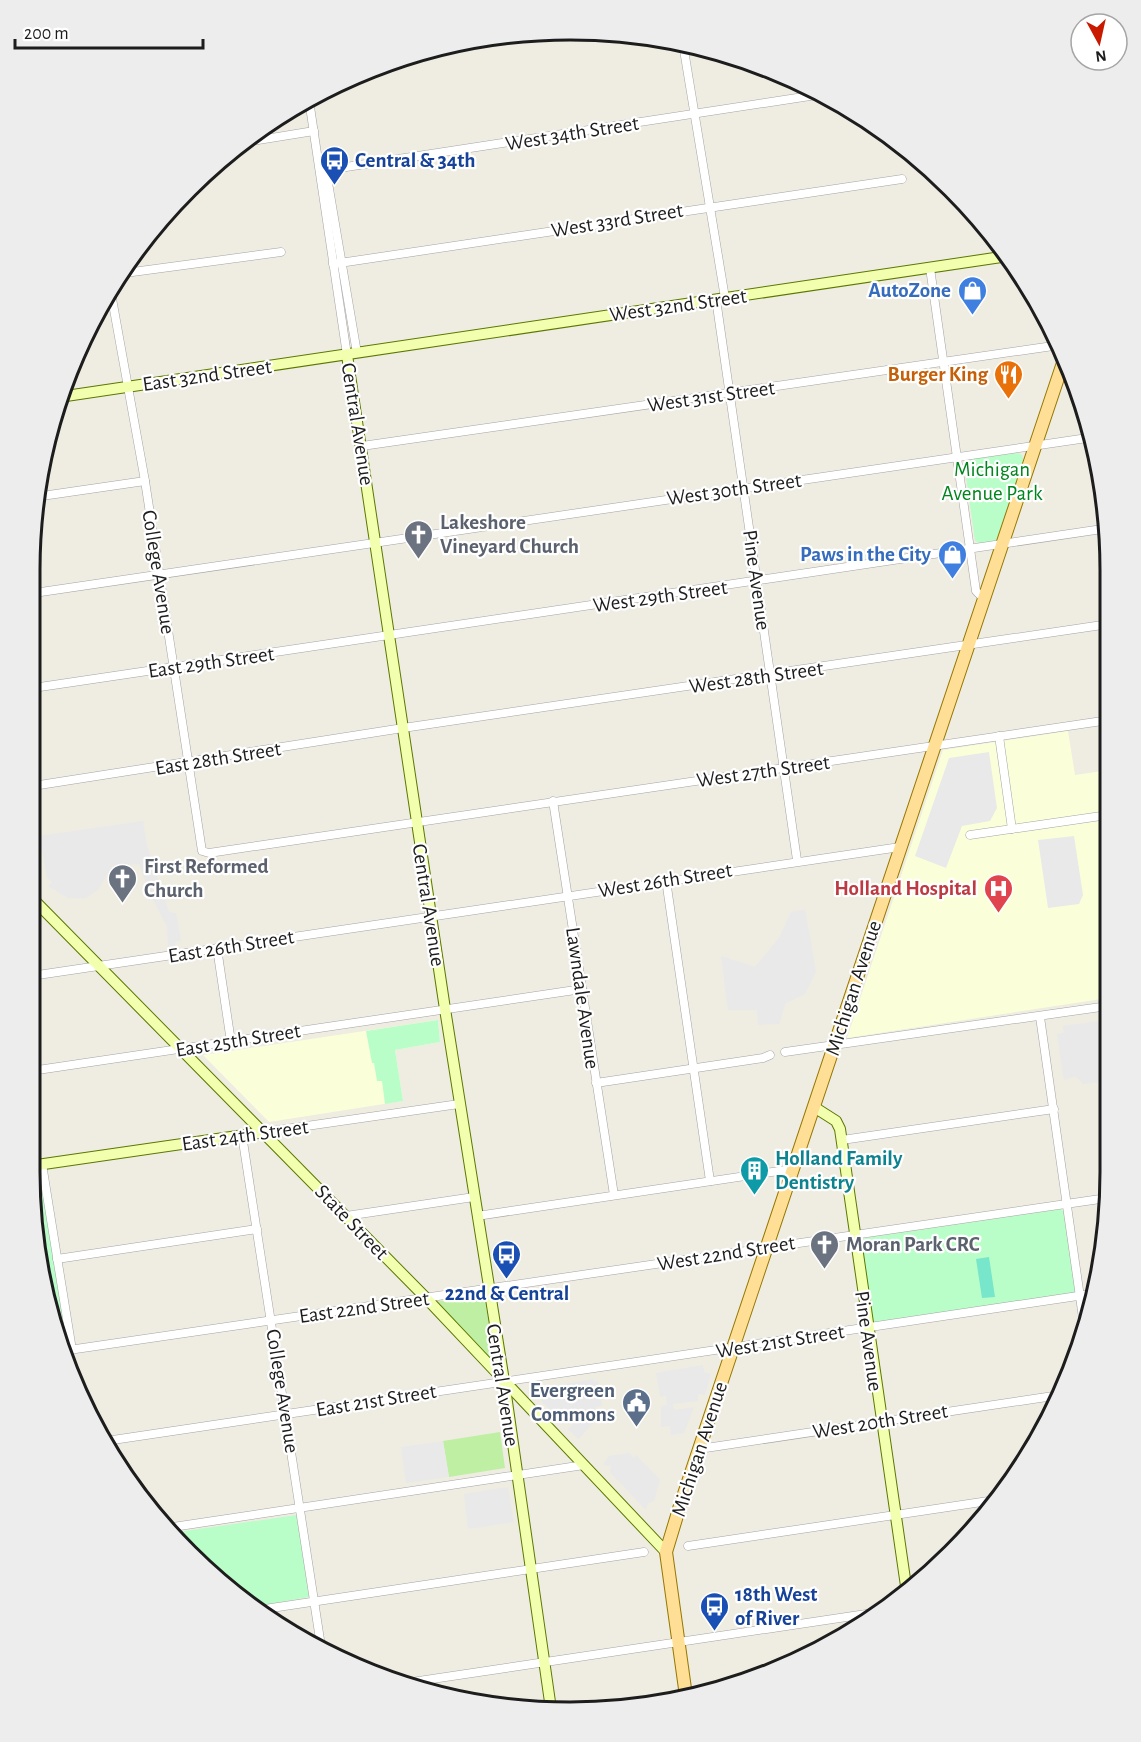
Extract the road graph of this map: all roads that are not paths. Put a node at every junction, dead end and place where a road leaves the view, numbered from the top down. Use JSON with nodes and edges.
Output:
{"nodes":[{"id":1,"x":685,"y":54,"type":"edge"},
{"id":2,"x":808,"y":96,"type":"edge"},
{"id":3,"x":311,"y":109,"type":"edge"},
{"id":4,"x":695,"y":114,"type":"junction"},
{"id":5,"x":314,"y":131,"type":"junction"},
{"id":6,"x":263,"y":139,"type":"edge"},
{"id":7,"x":323,"y":171,"type":"junction"},
{"id":8,"x":902,"y":179,"type":"dead end"},
{"id":9,"x":709,"y":206,"type":"junction"},
{"id":10,"x":281,"y":252,"type":"dead end"},
{"id":11,"x":998,"y":258,"type":"edge"},
{"id":12,"x":342,"y":262,"type":"junction"},
{"id":13,"x":333,"y":264,"type":"junction"},
{"id":14,"x":930,"y":268,"type":"junction"},
{"id":15,"x":133,"y":272,"type":"edge"},
{"id":16,"x":720,"y":299,"type":"junction"},
{"id":17,"x":113,"y":304,"type":"edge"},
{"id":18,"x":1051,"y":346,"type":"edge"},
{"id":19,"x":352,"y":354,"type":"junction"},
{"id":20,"x":943,"y":362,"type":"junction"},
{"id":21,"x":1061,"y":370,"type":"edge"},
{"id":22,"x":127,"y":386,"type":"junction"},
{"id":23,"x":730,"y":394,"type":"junction"},
{"id":24,"x":71,"y":395,"type":"edge"},
{"id":25,"x":1083,"y":439,"type":"edge"},
{"id":26,"x":362,"y":446,"type":"junction"},
{"id":27,"x":1034,"y":446,"type":"junction"},
{"id":28,"x":956,"y":456,"type":"junction"},
{"id":29,"x":145,"y":481,"type":"junction"},
{"id":30,"x":743,"y":488,"type":"junction"},
{"id":31,"x":46,"y":496,"type":"edge"},
{"id":32,"x":1098,"y":530,"type":"edge"},
{"id":33,"x":375,"y":542,"type":"junction"},
{"id":34,"x":1002,"y":544,"type":"junction"},
{"id":35,"x":970,"y":549,"type":"junction"},
{"id":36,"x":159,"y":575,"type":"junction"},
{"id":37,"x":756,"y":581,"type":"junction"},
{"id":38,"x":41,"y":592,"type":"edge"},
{"id":39,"x":983,"y":598,"type":"junction"},
{"id":40,"x":1100,"y":625,"type":"edge"},
{"id":41,"x":389,"y":636,"type":"junction"},
{"id":42,"x":968,"y":645,"type":"junction"},
{"id":43,"x":173,"y":668,"type":"junction"},
{"id":44,"x":771,"y":675,"type":"junction"},
{"id":45,"x":41,"y":687,"type":"edge"},
{"id":46,"x":1100,"y":721,"type":"edge"},
{"id":47,"x":403,"y":728,"type":"junction"},
{"id":48,"x":999,"y":736,"type":"junction"},
{"id":49,"x":936,"y":746,"type":"junction"},
{"id":50,"x":187,"y":763,"type":"junction"},
{"id":51,"x":784,"y":768,"type":"junction"},
{"id":52,"x":41,"y":785,"type":"edge"},
{"id":53,"x":554,"y":801,"type":"junction"},
{"id":54,"x":1100,"y":816,"type":"edge"},
{"id":55,"x":417,"y":822,"type":"junction"},
{"id":56,"x":1012,"y":829,"type":"junction"},
{"id":57,"x":970,"y":835,"type":"dead end"},
{"id":58,"x":900,"y":847,"type":"junction"},
{"id":59,"x":202,"y":852,"type":"joint"},
{"id":60,"x":797,"y":860,"type":"junction"},
{"id":61,"x":666,"y":880,"type":"junction"},
{"id":62,"x":568,"y":895,"type":"junction"},
{"id":63,"x":41,"y":907,"type":"edge"},
{"id":64,"x":430,"y":915,"type":"junction"},
{"id":65,"x":217,"y":948,"type":"junction"},
{"id":66,"x":99,"y":966,"type":"junction"},
{"id":67,"x":41,"y":975,"type":"edge"},
{"id":68,"x":582,"y":989,"type":"junction"},
{"id":69,"x":1100,"y":1007,"type":"edge"},
{"id":70,"x":445,"y":1009,"type":"junction"},
{"id":71,"x":1040,"y":1017,"type":"junction"},
{"id":72,"x":231,"y":1041,"type":"junction"},
{"id":73,"x":834,"y":1047,"type":"junction"},
{"id":74,"x":182,"y":1049,"type":"junction"},
{"id":75,"x":785,"y":1052,"type":"dead end"},
{"id":76,"x":770,"y":1055,"type":"dead end"},
{"id":77,"x":693,"y":1069,"type":"junction"},
{"id":78,"x":41,"y":1070,"type":"edge"},
{"id":79,"x":596,"y":1083,"type":"junction"},
{"id":80,"x":459,"y":1104,"type":"junction"},
{"id":81,"x":814,"y":1107,"type":"junction"},
{"id":82,"x":1054,"y":1110,"type":"junction"},
{"id":83,"x":265,"y":1132,"type":"junction"},
{"id":84,"x":242,"y":1135,"type":"junction"},
{"id":85,"x":842,"y":1140,"type":"junction"},
{"id":86,"x":42,"y":1164,"type":"joint"},
{"id":87,"x":792,"y":1169,"type":"junction"},
{"id":88,"x":710,"y":1181,"type":"junction"},
{"id":89,"x":614,"y":1195,"type":"junction"},
{"id":90,"x":474,"y":1197,"type":"junction"},
{"id":91,"x":1099,"y":1199,"type":"edge"},
{"id":92,"x":1068,"y":1204,"type":"junction"},
{"id":93,"x":346,"y":1216,"type":"junction"},
{"id":94,"x":477,"y":1216,"type":"junction"},
{"id":95,"x":256,"y":1229,"type":"junction"},
{"id":96,"x":855,"y":1234,"type":"junction"},
{"id":97,"x":766,"y":1247,"type":"junction"},
{"id":98,"x":57,"y":1259,"type":"junction"},
{"id":99,"x":488,"y":1290,"type":"junction"},
{"id":100,"x":1085,"y":1295,"type":"edge"},
{"id":101,"x":1080,"y":1296,"type":"junction"},
{"id":102,"x":427,"y":1299,"type":"junction"},
{"id":103,"x":1082,"y":1310,"type":"edge"},
{"id":104,"x":272,"y":1320,"type":"junction"},
{"id":105,"x":868,"y":1328,"type":"junction"},
{"id":106,"x":732,"y":1349,"type":"junction"},
{"id":107,"x":72,"y":1350,"type":"joint"},
{"id":108,"x":504,"y":1381,"type":"junction"},
{"id":109,"x":1050,"y":1396,"type":"edge"},
{"id":110,"x":287,"y":1414,"type":"junction"},
{"id":111,"x":881,"y":1420,"type":"junction"},
{"id":112,"x":114,"y":1440,"type":"edge"},
{"id":113,"x":699,"y":1449,"type":"junction"},
{"id":114,"x":584,"y":1465,"type":"junction"},
{"id":115,"x":517,"y":1475,"type":"junction"},
{"id":116,"x":985,"y":1502,"type":"edge"},
{"id":117,"x":300,"y":1507,"type":"junction"},
{"id":118,"x":895,"y":1516,"type":"junction"},
{"id":119,"x":177,"y":1526,"type":"edge"},
{"id":120,"x":688,"y":1546,"type":"dead end"},
{"id":121,"x":644,"y":1552,"type":"dead end"},
{"id":122,"x":666,"y":1552,"type":"junction"},
{"id":123,"x":529,"y":1569,"type":"junction"},
{"id":124,"x":905,"y":1582,"type":"edge"},
{"id":125,"x":314,"y":1601,"type":"junction"},
{"id":126,"x":270,"y":1608,"type":"edge"},
{"id":127,"x":860,"y":1615,"type":"edge"},
{"id":128,"x":320,"y":1638,"type":"edge"},
{"id":129,"x":678,"y":1642,"type":"junction"},
{"id":130,"x":543,"y":1662,"type":"junction"},
{"id":131,"x":424,"y":1680,"type":"edge"},
{"id":132,"x":686,"y":1688,"type":"edge"},
{"id":133,"x":550,"y":1701,"type":"edge"}],
"edges":[{"from":1,"to":4,"type":"street","name":"Pine Avenue"},
{"from":2,"to":4,"type":"street","name":"West 34th Street"},
{"from":3,"to":5,"type":"street","name":"Central Avenue"},
{"from":4,"to":7,"type":"street","name":"West 34th Street"},
{"from":4,"to":9,"type":"street","name":"Pine Avenue"},
{"from":5,"to":6,"type":"street"},
{"from":5,"to":7,"type":"street","name":"Central Avenue"},
{"from":7,"to":12,"type":"street","name":"Central Avenue"},
{"from":7,"to":13,"type":"street","name":"Central Avenue"},
{"from":8,"to":9,"type":"street","name":"West 33rd Street"},
{"from":9,"to":12,"type":"street","name":"West 33rd Street"},
{"from":9,"to":16,"type":"street","name":"Pine Avenue"},
{"from":10,"to":15,"type":"street"},
{"from":11,"to":14,"type":"street","name":"West 32nd Street"},
{"from":12,"to":13,"type":"street","name":"West 33rd Street"},
{"from":12,"to":19,"type":"street","name":"Central Avenue"},
{"from":13,"to":19,"type":"street","name":"Central Avenue"},
{"from":14,"to":16,"type":"street","name":"West 32nd Street"},
{"from":14,"to":20,"type":"street"},
{"from":16,"to":19,"type":"street","name":"West 32nd Street"},
{"from":16,"to":23,"type":"street","name":"Pine Avenue"},
{"from":17,"to":22,"type":"street","name":"College Avenue"},
{"from":18,"to":20,"type":"street","name":"West 31st Street"},
{"from":19,"to":22,"type":"street","name":"East 32nd Street"},
{"from":19,"to":26,"type":"street","name":"Central Avenue"},
{"from":20,"to":23,"type":"street","name":"West 31st Street"},
{"from":20,"to":28,"type":"street"},
{"from":21,"to":27,"type":"main road","name":"Michigan Avenue"},
{"from":22,"to":24,"type":"street","name":"East 32nd Street"},
{"from":22,"to":29,"type":"street","name":"College Avenue"},
{"from":23,"to":26,"type":"street","name":"West 31st Street"},
{"from":23,"to":30,"type":"street","name":"Pine Avenue"},
{"from":25,"to":27,"type":"street","name":"West 30th Street"},
{"from":26,"to":33,"type":"street","name":"Central Avenue"},
{"from":27,"to":28,"type":"street","name":"West 30th Street"},
{"from":27,"to":34,"type":"main road","name":"Michigan Avenue"},
{"from":28,"to":30,"type":"street","name":"West 30th Street"},
{"from":28,"to":35,"type":"street"},
{"from":29,"to":31,"type":"street"},
{"from":29,"to":36,"type":"street","name":"College Avenue"},
{"from":30,"to":33,"type":"street","name":"West 30th Street"},
{"from":30,"to":37,"type":"street","name":"Pine Avenue"},
{"from":32,"to":34,"type":"street","name":"West 29th Street"},
{"from":33,"to":36,"type":"street","name":"West 30th Street"},
{"from":33,"to":41,"type":"street","name":"Central Avenue"},
{"from":34,"to":35,"type":"street","name":"West 29th Street"},
{"from":34,"to":39,"type":"main road","name":"Michigan Avenue"},
{"from":35,"to":37,"type":"street","name":"West 29th Street"},
{"from":35,"to":39,"type":"street"},
{"from":36,"to":38,"type":"street","name":"West 30th Street"},
{"from":36,"to":43,"type":"street","name":"College Avenue"},
{"from":37,"to":41,"type":"street","name":"West 29th Street"},
{"from":37,"to":44,"type":"street","name":"Pine Avenue"},
{"from":39,"to":42,"type":"main road","name":"Michigan Avenue"},
{"from":40,"to":42,"type":"street","name":"West 28th Street"},
{"from":41,"to":43,"type":"street","name":"East 29th Street"},
{"from":41,"to":47,"type":"street","name":"Central Avenue"},
{"from":42,"to":44,"type":"street","name":"West 28th Street"},
{"from":42,"to":49,"type":"main road","name":"Michigan Avenue"},
{"from":43,"to":45,"type":"street","name":"East 29th Street"},
{"from":43,"to":50,"type":"street","name":"College Avenue"},
{"from":44,"to":47,"type":"street","name":"West 28th Street"},
{"from":44,"to":51,"type":"street","name":"Pine Avenue"},
{"from":46,"to":48,"type":"street","name":"West 27th Street"},
{"from":47,"to":50,"type":"street","name":"East 28th Street"},
{"from":47,"to":55,"type":"street","name":"Central Avenue"},
{"from":48,"to":49,"type":"street","name":"West 27th Street"},
{"from":48,"to":56,"type":"street"},
{"from":49,"to":51,"type":"street","name":"West 27th Street"},
{"from":49,"to":58,"type":"main road","name":"Michigan Avenue"},
{"from":50,"to":52,"type":"street","name":"East 28th Street"},
{"from":50,"to":59,"type":"street","name":"College Avenue"},
{"from":51,"to":53,"type":"street","name":"West 27th Street"},
{"from":51,"to":60,"type":"street","name":"Pine Avenue"},
{"from":53,"to":55,"type":"street","name":"West 27th Street"},
{"from":53,"to":62,"type":"street","name":"Lawndale Avenue"},
{"from":54,"to":56,"type":"street"},
{"from":55,"to":59,"type":"street","name":"West 27th Street"},
{"from":55,"to":64,"type":"street","name":"Central Avenue"},
{"from":56,"to":57,"type":"street"},
{"from":58,"to":60,"type":"street","name":"West 26th Street"},
{"from":58,"to":73,"type":"main road","name":"Michigan Avenue"},
{"from":60,"to":61,"type":"street","name":"West 26th Street"},
{"from":61,"to":62,"type":"street","name":"West 26th Street"},
{"from":61,"to":77,"type":"street"},
{"from":62,"to":64,"type":"street","name":"West 26th Street"},
{"from":62,"to":68,"type":"street","name":"Lawndale Avenue"},
{"from":63,"to":66,"type":"street","name":"State Street"},
{"from":64,"to":65,"type":"street","name":"East 26th Street"},
{"from":64,"to":70,"type":"street","name":"Central Avenue"},
{"from":65,"to":66,"type":"street","name":"East 26th Street"},
{"from":65,"to":72,"type":"street"},
{"from":66,"to":67,"type":"street","name":"East 26th Street"},
{"from":66,"to":74,"type":"street","name":"State Street"},
{"from":68,"to":70,"type":"street","name":"East 25th Street"},
{"from":68,"to":79,"type":"street","name":"Lawndale Avenue"},
{"from":69,"to":71,"type":"street"},
{"from":70,"to":72,"type":"street","name":"East 25th Street"},
{"from":70,"to":80,"type":"street","name":"Central Avenue"},
{"from":71,"to":73,"type":"street"},
{"from":71,"to":82,"type":"street"},
{"from":72,"to":74,"type":"street","name":"East 25th Street"},
{"from":73,"to":75,"type":"street"},
{"from":73,"to":81,"type":"main road","name":"Michigan Avenue"},
{"from":74,"to":78,"type":"street","name":"East 25th Street"},
{"from":74,"to":83,"type":"street","name":"State Street"},
{"from":76,"to":77,"type":"street"},
{"from":77,"to":79,"type":"street"},
{"from":77,"to":88,"type":"street"},
{"from":79,"to":89,"type":"street","name":"Lawndale Avenue"},
{"from":80,"to":83,"type":"street","name":"East 24th Street"},
{"from":80,"to":90,"type":"street","name":"Central Avenue"},
{"from":81,"to":85,"type":"street","name":"Pine Avenue"},
{"from":81,"to":87,"type":"main road","name":"Michigan Avenue"},
{"from":82,"to":85,"type":"street"},
{"from":82,"to":92,"type":"street"},
{"from":83,"to":84,"type":"street","name":"East 24th Street"},
{"from":83,"to":93,"type":"street","name":"State Street"},
{"from":84,"to":86,"type":"street","name":"East 24th Street"},
{"from":84,"to":95,"type":"street","name":"College Avenue"},
{"from":85,"to":96,"type":"street","name":"Pine Avenue"},
{"from":86,"to":98,"type":"street"},
{"from":87,"to":88,"type":"street"},
{"from":87,"to":97,"type":"main road","name":"Michigan Avenue"},
{"from":88,"to":89,"type":"street"},
{"from":89,"to":94,"type":"street"},
{"from":90,"to":93,"type":"street"},
{"from":90,"to":94,"type":"street","name":"Central Avenue"},
{"from":91,"to":92,"type":"street","name":"West 22nd Street"},
{"from":92,"to":96,"type":"street","name":"West 22nd Street"},
{"from":92,"to":101,"type":"street"},
{"from":93,"to":102,"type":"street","name":"State Street"},
{"from":94,"to":99,"type":"street","name":"Central Avenue"},
{"from":95,"to":98,"type":"street"},
{"from":95,"to":104,"type":"street","name":"College Avenue"},
{"from":96,"to":97,"type":"street","name":"West 22nd Street"},
{"from":96,"to":105,"type":"street","name":"Pine Avenue"},
{"from":97,"to":99,"type":"street","name":"West 22nd Street"},
{"from":97,"to":106,"type":"main road","name":"Michigan Avenue"},
{"from":98,"to":107,"type":"street"},
{"from":99,"to":102,"type":"street","name":"East 22nd Street"},
{"from":99,"to":108,"type":"street","name":"Central Avenue"},
{"from":100,"to":101,"type":"street","name":"West 21st Street"},
{"from":101,"to":103,"type":"street"},
{"from":101,"to":105,"type":"street","name":"West 21st Street"},
{"from":102,"to":104,"type":"street","name":"East 22nd Street"},
{"from":102,"to":108,"type":"street","name":"State Street"},
{"from":104,"to":107,"type":"street","name":"East 22nd Street"},
{"from":104,"to":110,"type":"street","name":"College Avenue"},
{"from":105,"to":106,"type":"street","name":"West 21st Street"},
{"from":105,"to":111,"type":"street","name":"Pine Avenue"},
{"from":106,"to":108,"type":"street","name":"West 21st Street"},
{"from":106,"to":113,"type":"main road","name":"Michigan Avenue"},
{"from":108,"to":110,"type":"street","name":"East 21st Street"},
{"from":108,"to":114,"type":"street","name":"State Street"},
{"from":108,"to":115,"type":"street","name":"Central Avenue"},
{"from":109,"to":111,"type":"street","name":"West 20th Street"},
{"from":110,"to":112,"type":"street","name":"East 21st Street"},
{"from":110,"to":117,"type":"street","name":"College Avenue"},
{"from":111,"to":113,"type":"street","name":"West 20th Street"},
{"from":111,"to":118,"type":"street","name":"Pine Avenue"},
{"from":113,"to":122,"type":"main road","name":"Michigan Avenue"},
{"from":114,"to":115,"type":"street"},
{"from":114,"to":122,"type":"street","name":"State Street"},
{"from":115,"to":117,"type":"street"},
{"from":115,"to":123,"type":"street","name":"Central Avenue"},
{"from":116,"to":118,"type":"street"},
{"from":117,"to":119,"type":"street"},
{"from":117,"to":125,"type":"street","name":"College Avenue"},
{"from":118,"to":120,"type":"street"},
{"from":118,"to":124,"type":"street","name":"Pine Avenue"},
{"from":121,"to":123,"type":"street"},
{"from":122,"to":129,"type":"main road"},
{"from":123,"to":125,"type":"street"},
{"from":123,"to":130,"type":"street","name":"Central Avenue"},
{"from":125,"to":126,"type":"street"},
{"from":125,"to":128,"type":"street","name":"College Avenue"},
{"from":127,"to":129,"type":"street"},
{"from":129,"to":130,"type":"street"},
{"from":129,"to":132,"type":"main road"},
{"from":130,"to":131,"type":"street"},
{"from":130,"to":133,"type":"street","name":"Central Avenue"}]}
